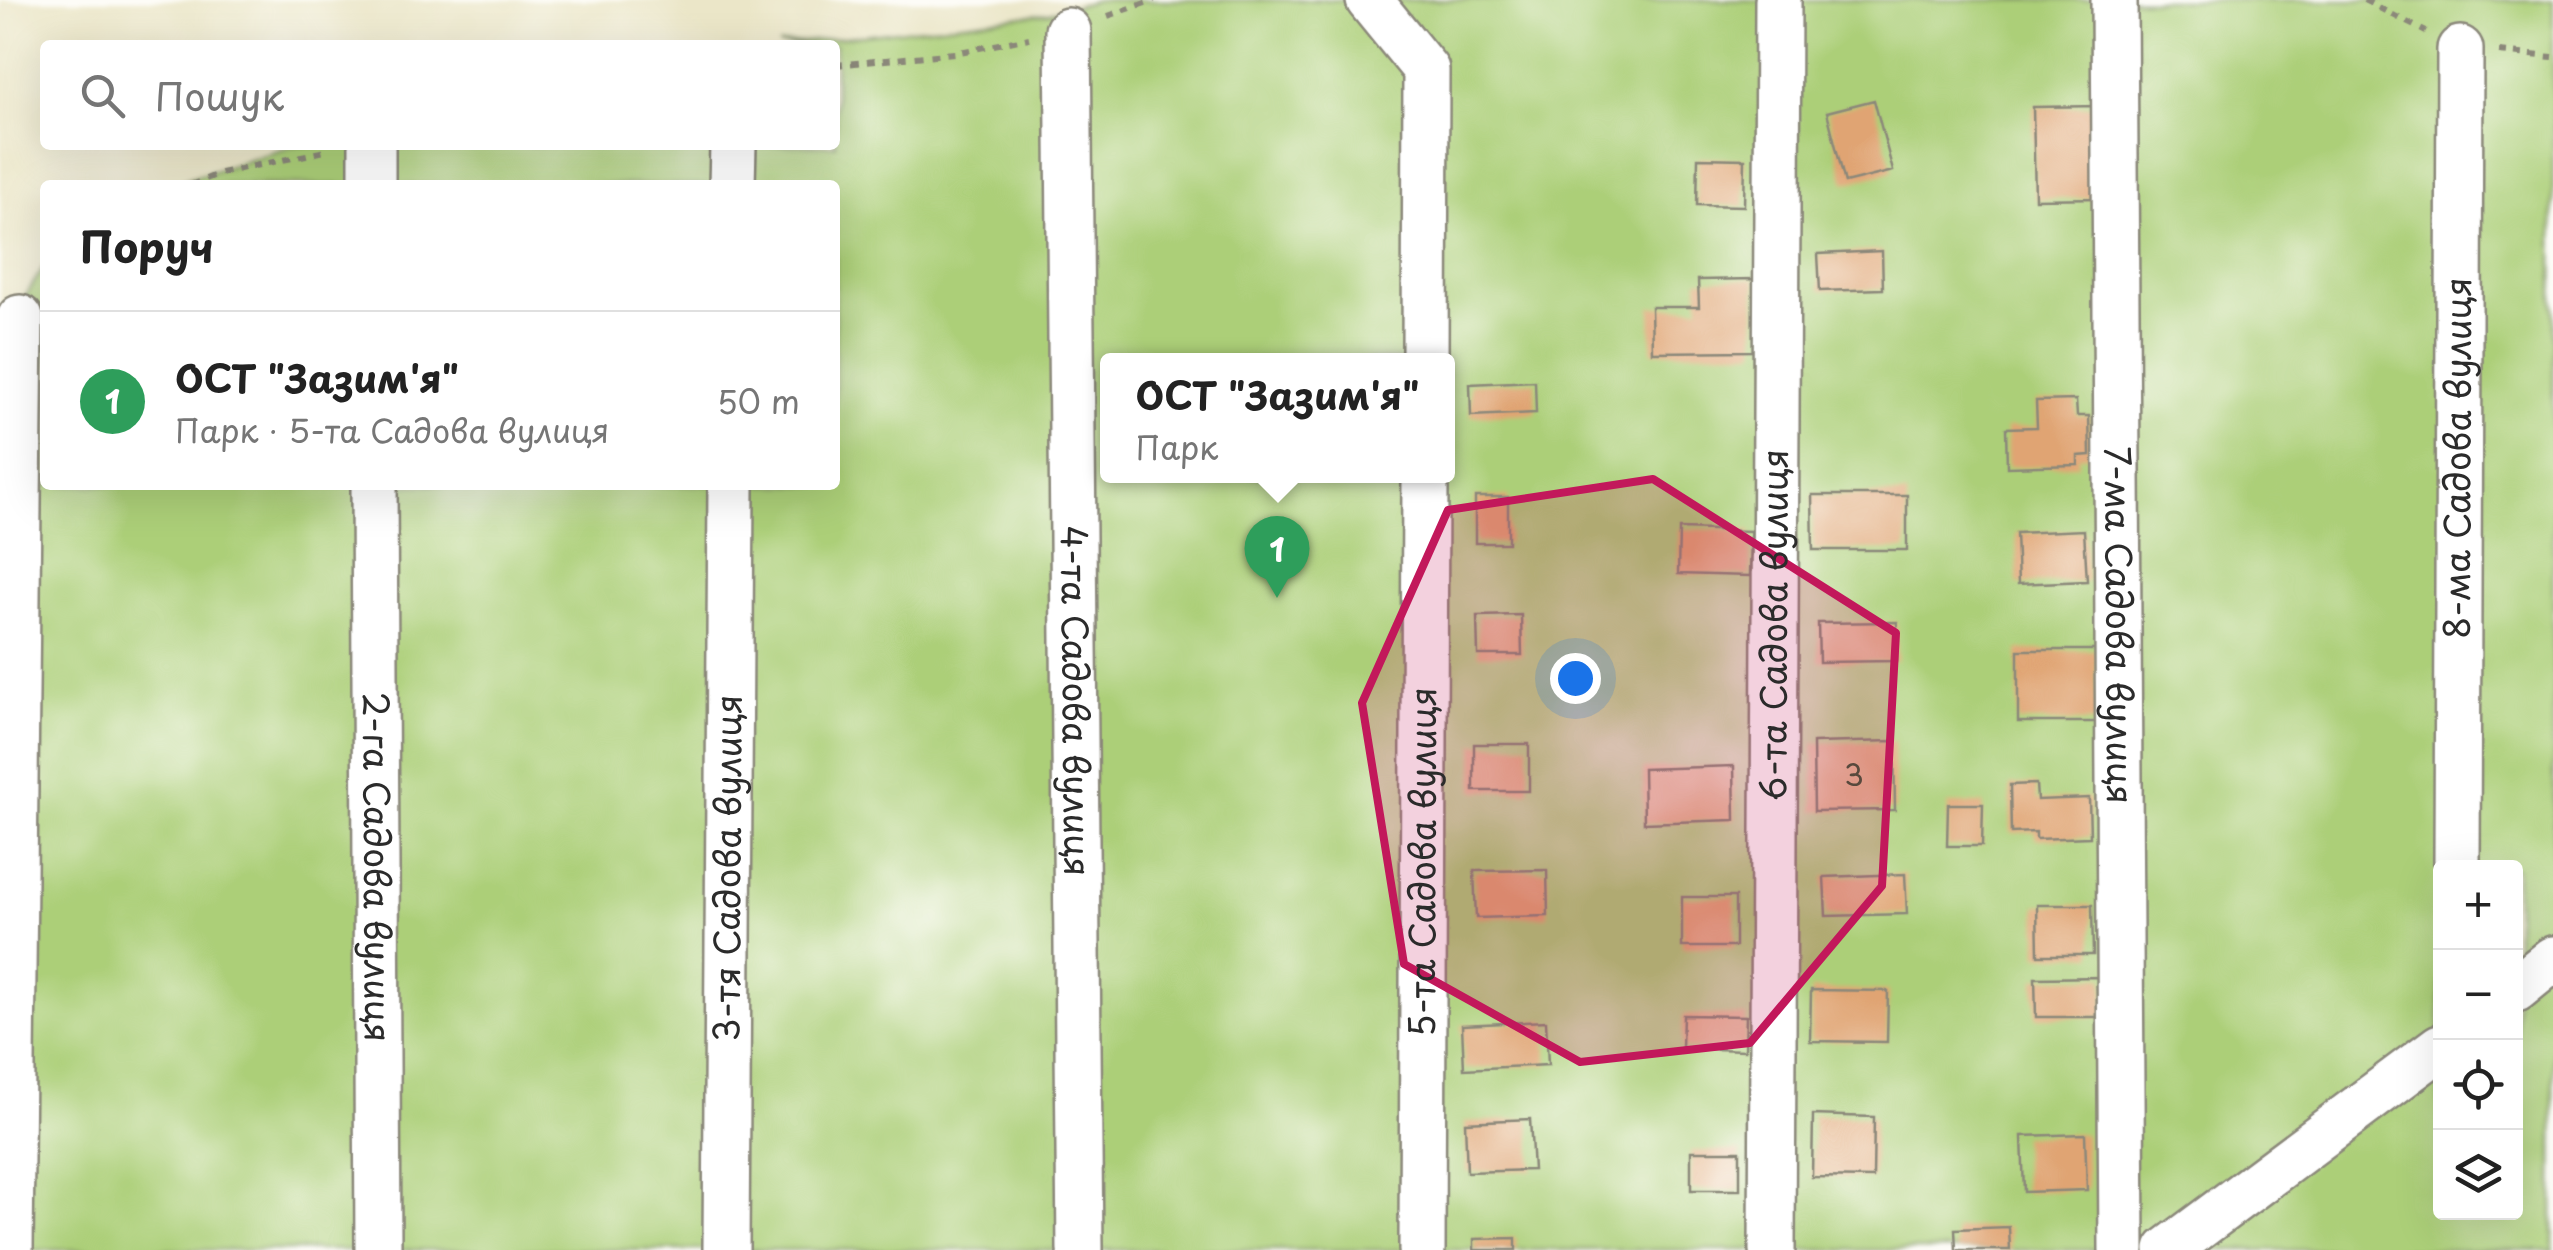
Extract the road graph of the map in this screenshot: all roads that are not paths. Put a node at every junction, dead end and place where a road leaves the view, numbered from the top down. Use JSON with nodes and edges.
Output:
{"nodes":[{"id":1,"x":1369,"y":0,"type":"edge"},
{"id":2,"x":1778,"y":0,"type":"edge"},
{"id":3,"x":2114,"y":0,"type":"edge"},
{"id":4,"x":1068,"y":30,"type":"road end"},
{"id":5,"x":2460,"y":49,"type":"dead end"},
{"id":6,"x":354,"y":150,"type":"edge"},
{"id":7,"x":732,"y":150,"type":"edge"},
{"id":8,"x":369,"y":180,"type":"edge"},
{"id":9,"x":732,"y":180,"type":"edge"},
{"id":10,"x":20,"y":318,"type":"dead end"},
{"id":11,"x":1425,"y":353,"type":"edge"},
{"id":12,"x":1425,"y":483,"type":"edge"},
{"id":13,"x":374,"y":490,"type":"edge"},
{"id":14,"x":731,"y":490,"type":"edge"},
{"id":15,"x":2457,"y":860,"type":"edge"},
{"id":16,"x":2553,"y":959,"type":"edge"},
{"id":17,"x":2523,"y":983,"type":"edge"},
{"id":18,"x":2433,"y":1052,"type":"edge"},
{"id":19,"x":10,"y":1250,"type":"edge"},
{"id":20,"x":378,"y":1250,"type":"edge"},
{"id":21,"x":726,"y":1250,"type":"edge"},
{"id":22,"x":1080,"y":1250,"type":"edge"},
{"id":23,"x":1422,"y":1250,"type":"edge"},
{"id":24,"x":1772,"y":1250,"type":"edge"},
{"id":25,"x":2122,"y":1250,"type":"edge"},
{"id":26,"x":2168,"y":1250,"type":"edge"}],
"edges":[{"from":1,"to":11,"type":"street"},
{"from":2,"to":24,"type":"street","name":"6-та Садова вулиця"},
{"from":3,"to":25,"type":"street","name":"7-ма Садова вулиця"},
{"from":4,"to":22,"type":"street","name":"4-та Садова вулиця"},
{"from":5,"to":15,"type":"street","name":"8-ма Садова вулиця"},
{"from":6,"to":8,"type":"street"},
{"from":7,"to":9,"type":"street"},
{"from":10,"to":19,"type":"street"},
{"from":12,"to":23,"type":"street","name":"5-та Садова вулиця"},
{"from":13,"to":20,"type":"street","name":"2-га Садова вулиця"},
{"from":14,"to":21,"type":"street","name":"3-тя Садова вулиця"},
{"from":16,"to":17,"type":"street"},
{"from":18,"to":26,"type":"street"}]}
